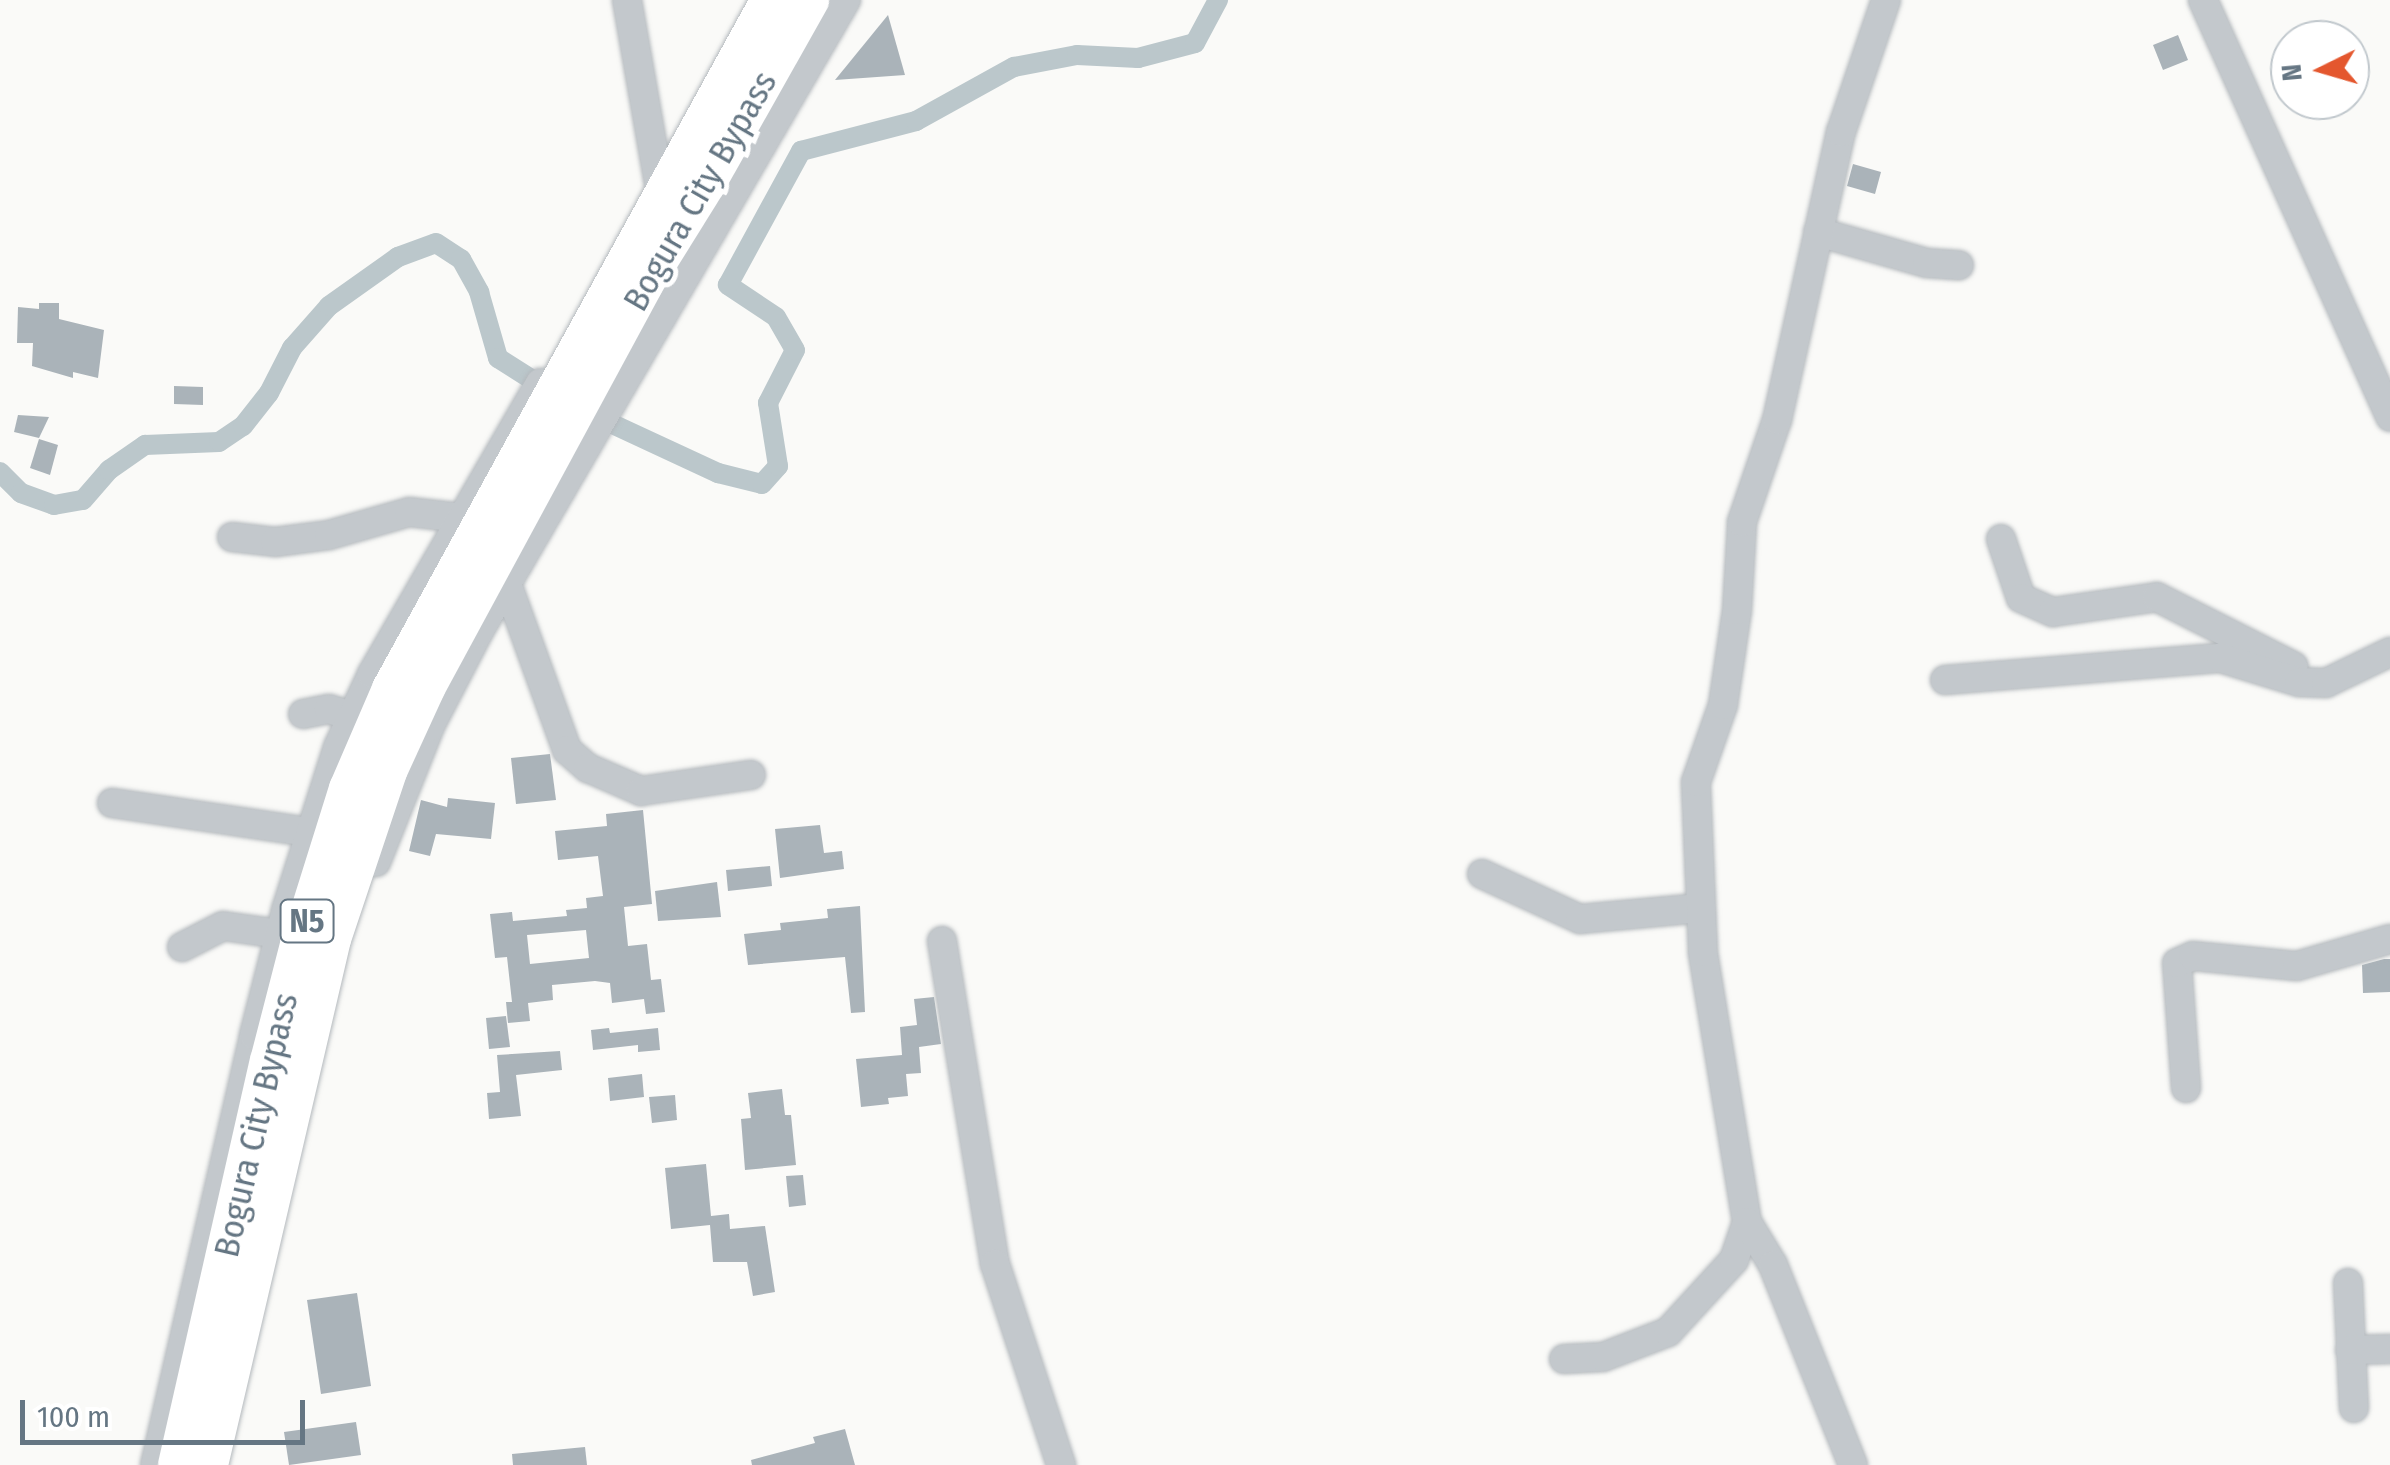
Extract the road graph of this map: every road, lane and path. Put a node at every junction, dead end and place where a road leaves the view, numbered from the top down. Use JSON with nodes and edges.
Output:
{"nodes":[{"id":1,"x":627,"y":0,"type":"edge"},
{"id":2,"x":757,"y":0,"type":"edge"},
{"id":3,"x":771,"y":0,"type":"edge"},
{"id":4,"x":809,"y":0,"type":"edge"},
{"id":5,"x":846,"y":0,"type":"edge"},
{"id":6,"x":1886,"y":0,"type":"edge"},
{"id":7,"x":2202,"y":0,"type":"edge"},
{"id":8,"x":659,"y":182,"type":"junction"},
{"id":9,"x":1818,"y":232,"type":"junction"},
{"id":10,"x":1958,"y":265,"type":"dead end"},
{"id":11,"x":583,"y":378,"type":"junction"},
{"id":12,"x":2390,"y":417,"type":"edge"},
{"id":13,"x":555,"y":424,"type":"junction"},
{"id":14,"x":462,"y":518,"type":"junction"},
{"id":15,"x":232,"y":537,"type":"dead end"},
{"id":16,"x":2001,"y":539,"type":"dead end"},
{"id":17,"x":508,"y":584,"type":"junction"},
{"id":18,"x":2390,"y":652,"type":"edge"},
{"id":19,"x":1945,"y":680,"type":"dead end"},
{"id":20,"x":2326,"y":682,"type":"junction"},
{"id":21,"x":302,"y":714,"type":"dead end"},
{"id":22,"x":352,"y":716,"type":"junction"},
{"id":23,"x":751,"y":775,"type":"dead end"},
{"id":24,"x":112,"y":802,"type":"dead end"},
{"id":25,"x":309,"y":832,"type":"junction"},
{"id":26,"x":1482,"y":874,"type":"dead end"},
{"id":27,"x":1700,"y":908,"type":"junction"},
{"id":28,"x":280,"y":934,"type":"junction"},
{"id":29,"x":2390,"y":938,"type":"edge"},
{"id":30,"x":942,"y":941,"type":"dead end"},
{"id":31,"x":182,"y":946,"type":"dead end"},
{"id":32,"x":2186,"y":1088,"type":"dead end"},
{"id":33,"x":1747,"y":1222,"type":"junction"},
{"id":34,"x":2348,"y":1283,"type":"dead end"},
{"id":35,"x":2350,"y":1350,"type":"junction"},
{"id":36,"x":2390,"y":1350,"type":"edge"},
{"id":37,"x":1564,"y":1358,"type":"dead end"},
{"id":38,"x":2354,"y":1408,"type":"dead end"},
{"id":39,"x":154,"y":1465,"type":"edge"},
{"id":40,"x":178,"y":1465,"type":"edge"},
{"id":41,"x":208,"y":1465,"type":"edge"},
{"id":42,"x":228,"y":1465,"type":"edge"},
{"id":43,"x":1061,"y":1465,"type":"edge"},
{"id":44,"x":1853,"y":1465,"type":"edge"}],
"edges":[{"from":1,"to":8,"type":"street"},
{"from":2,"to":8,"type":"street"},
{"from":3,"to":11,"type":"highway","name":"Bogura City Bypass"},
{"from":4,"to":11,"type":"highway","name":"Bogura City Bypass"},
{"from":5,"to":11,"type":"street"},
{"from":6,"to":9,"type":"street"},
{"from":7,"to":12,"type":"street"},
{"from":8,"to":11,"type":"street"},
{"from":9,"to":10,"type":"street"},
{"from":9,"to":27,"type":"street"},
{"from":11,"to":13,"type":"highway"},
{"from":11,"to":13,"type":"street"},
{"from":13,"to":14,"type":"street"},
{"from":13,"to":17,"type":"street"},
{"from":13,"to":40,"type":"highway","name":"Bogura City Bypass","number":"N5"},
{"from":13,"to":41,"type":"highway","name":"Bogura City Bypass"},
{"from":14,"to":15,"type":"street"},
{"from":14,"to":22,"type":"street"},
{"from":16,"to":20,"type":"street"},
{"from":17,"to":23,"type":"street"},
{"from":17,"to":42,"type":"street"},
{"from":18,"to":20,"type":"street"},
{"from":19,"to":20,"type":"street"},
{"from":21,"to":22,"type":"street"},
{"from":22,"to":25,"type":"street"},
{"from":24,"to":25,"type":"street"},
{"from":25,"to":28,"type":"street"},
{"from":26,"to":27,"type":"street"},
{"from":27,"to":33,"type":"street"},
{"from":28,"to":31,"type":"street"},
{"from":28,"to":39,"type":"street"},
{"from":29,"to":32,"type":"street"},
{"from":30,"to":43,"type":"street"},
{"from":33,"to":37,"type":"street"},
{"from":33,"to":44,"type":"street"},
{"from":34,"to":35,"type":"street"},
{"from":35,"to":36,"type":"street"},
{"from":35,"to":38,"type":"street"}]}
